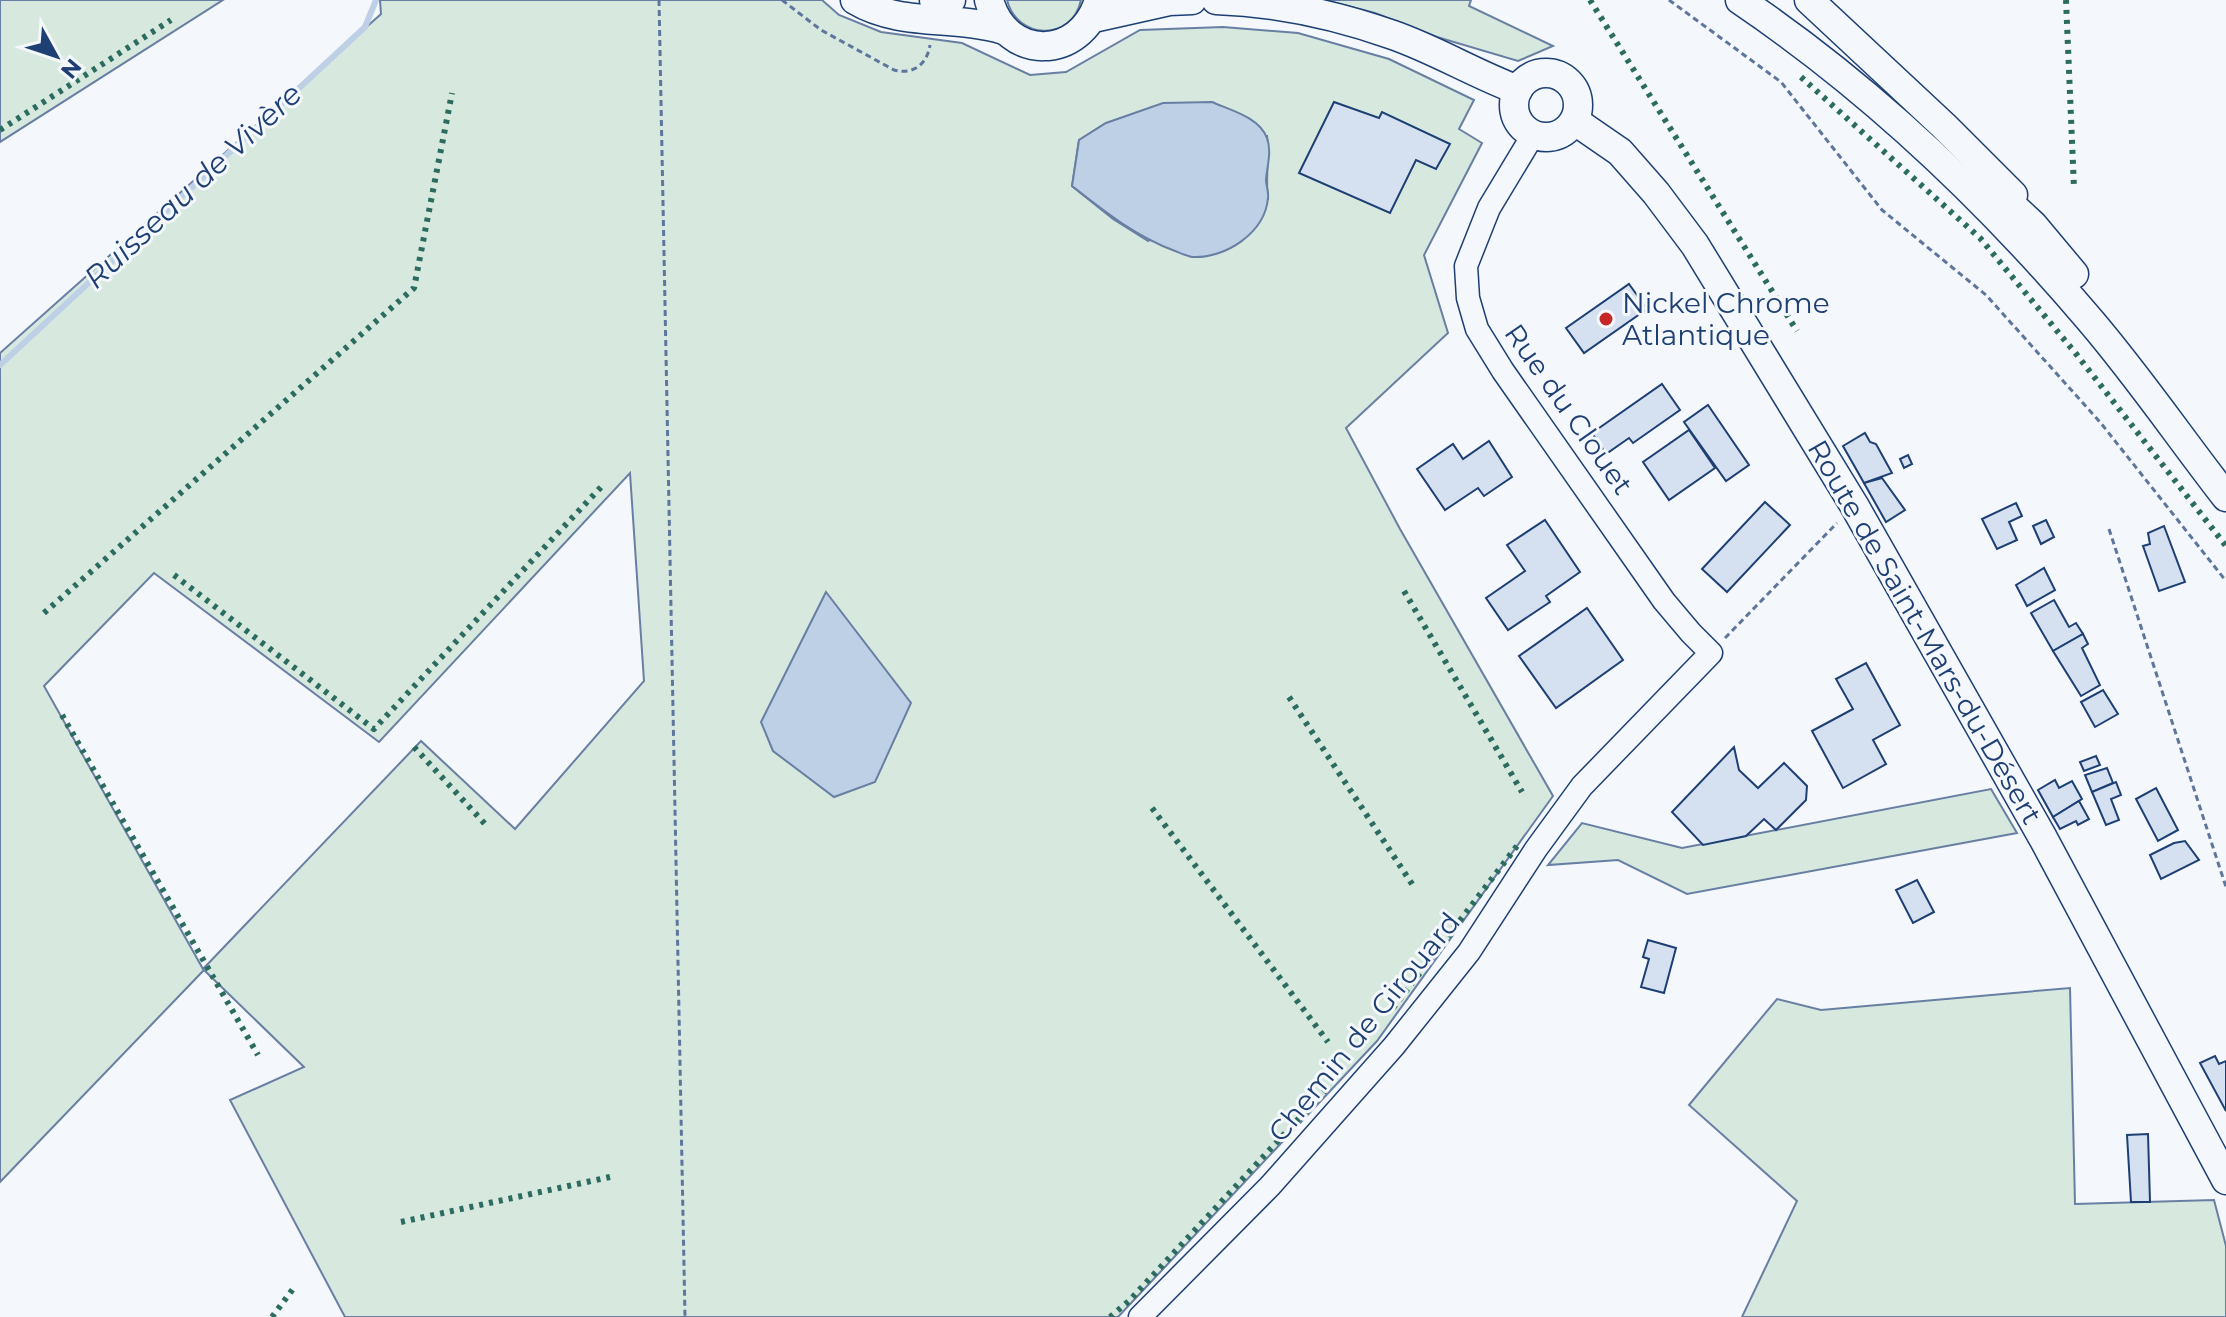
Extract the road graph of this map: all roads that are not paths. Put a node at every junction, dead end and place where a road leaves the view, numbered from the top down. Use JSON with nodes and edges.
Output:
{"nodes":[{"id":1,"x":855,"y":0,"type":"edge"},
{"id":2,"x":934,"y":0,"type":"edge"},
{"id":3,"x":951,"y":0,"type":"edge"},
{"id":4,"x":989,"y":0,"type":"edge"},
{"id":5,"x":1192,"y":0,"type":"edge"},
{"id":6,"x":1216,"y":0,"type":"edge"},
{"id":7,"x":1740,"y":0,"type":"edge"},
{"id":8,"x":1773,"y":0,"type":"edge"},
{"id":9,"x":1809,"y":0,"type":"edge"},
{"id":10,"x":1096,"y":9,"type":"edge"},
{"id":11,"x":1004,"y":30,"type":"junction"},
{"id":12,"x":1518,"y":90,"type":"junction"},
{"id":13,"x":1575,"y":121,"type":"junction"},
{"id":14,"x":1533,"y":135,"type":"junction"},
{"id":15,"x":2033,"y":225,"type":"junction"},
{"id":16,"x":2226,"y":476,"type":"edge"},
{"id":17,"x":2226,"y":497,"type":"edge"},
{"id":18,"x":1711,"y":653,"type":"joint"},
{"id":19,"x":2218,"y":1147,"type":"edge"},
{"id":20,"x":2226,"y":1180,"type":"edge"},
{"id":21,"x":1140,"y":1317,"type":"edge"}],
"edges":[{"from":1,"to":11,"type":"main road"},
{"from":2,"to":3,"type":"main road"},
{"from":4,"to":11,"type":"main road"},
{"from":5,"to":10,"type":"main road"},
{"from":6,"to":12,"type":"main road"},
{"from":7,"to":17,"type":"main road"},
{"from":8,"to":15,"type":"main road"},
{"from":9,"to":15,"type":"main road"},
{"from":10,"to":11,"type":"main road"},
{"from":12,"to":13,"type":"main road"},
{"from":12,"to":14,"type":"main road"},
{"from":13,"to":14,"type":"main road"},
{"from":13,"to":19,"type":"main road","name":"Route de Saint-Mars-du-Désert"},
{"from":14,"to":18,"type":"street","name":"Rue du Clouet"},
{"from":15,"to":16,"type":"main road"},
{"from":18,"to":21,"type":"street","name":"Chemin de Girouard"},
{"from":19,"to":20,"type":"main road","name":"Route de Saint-Mars-du-Désert"}]}
